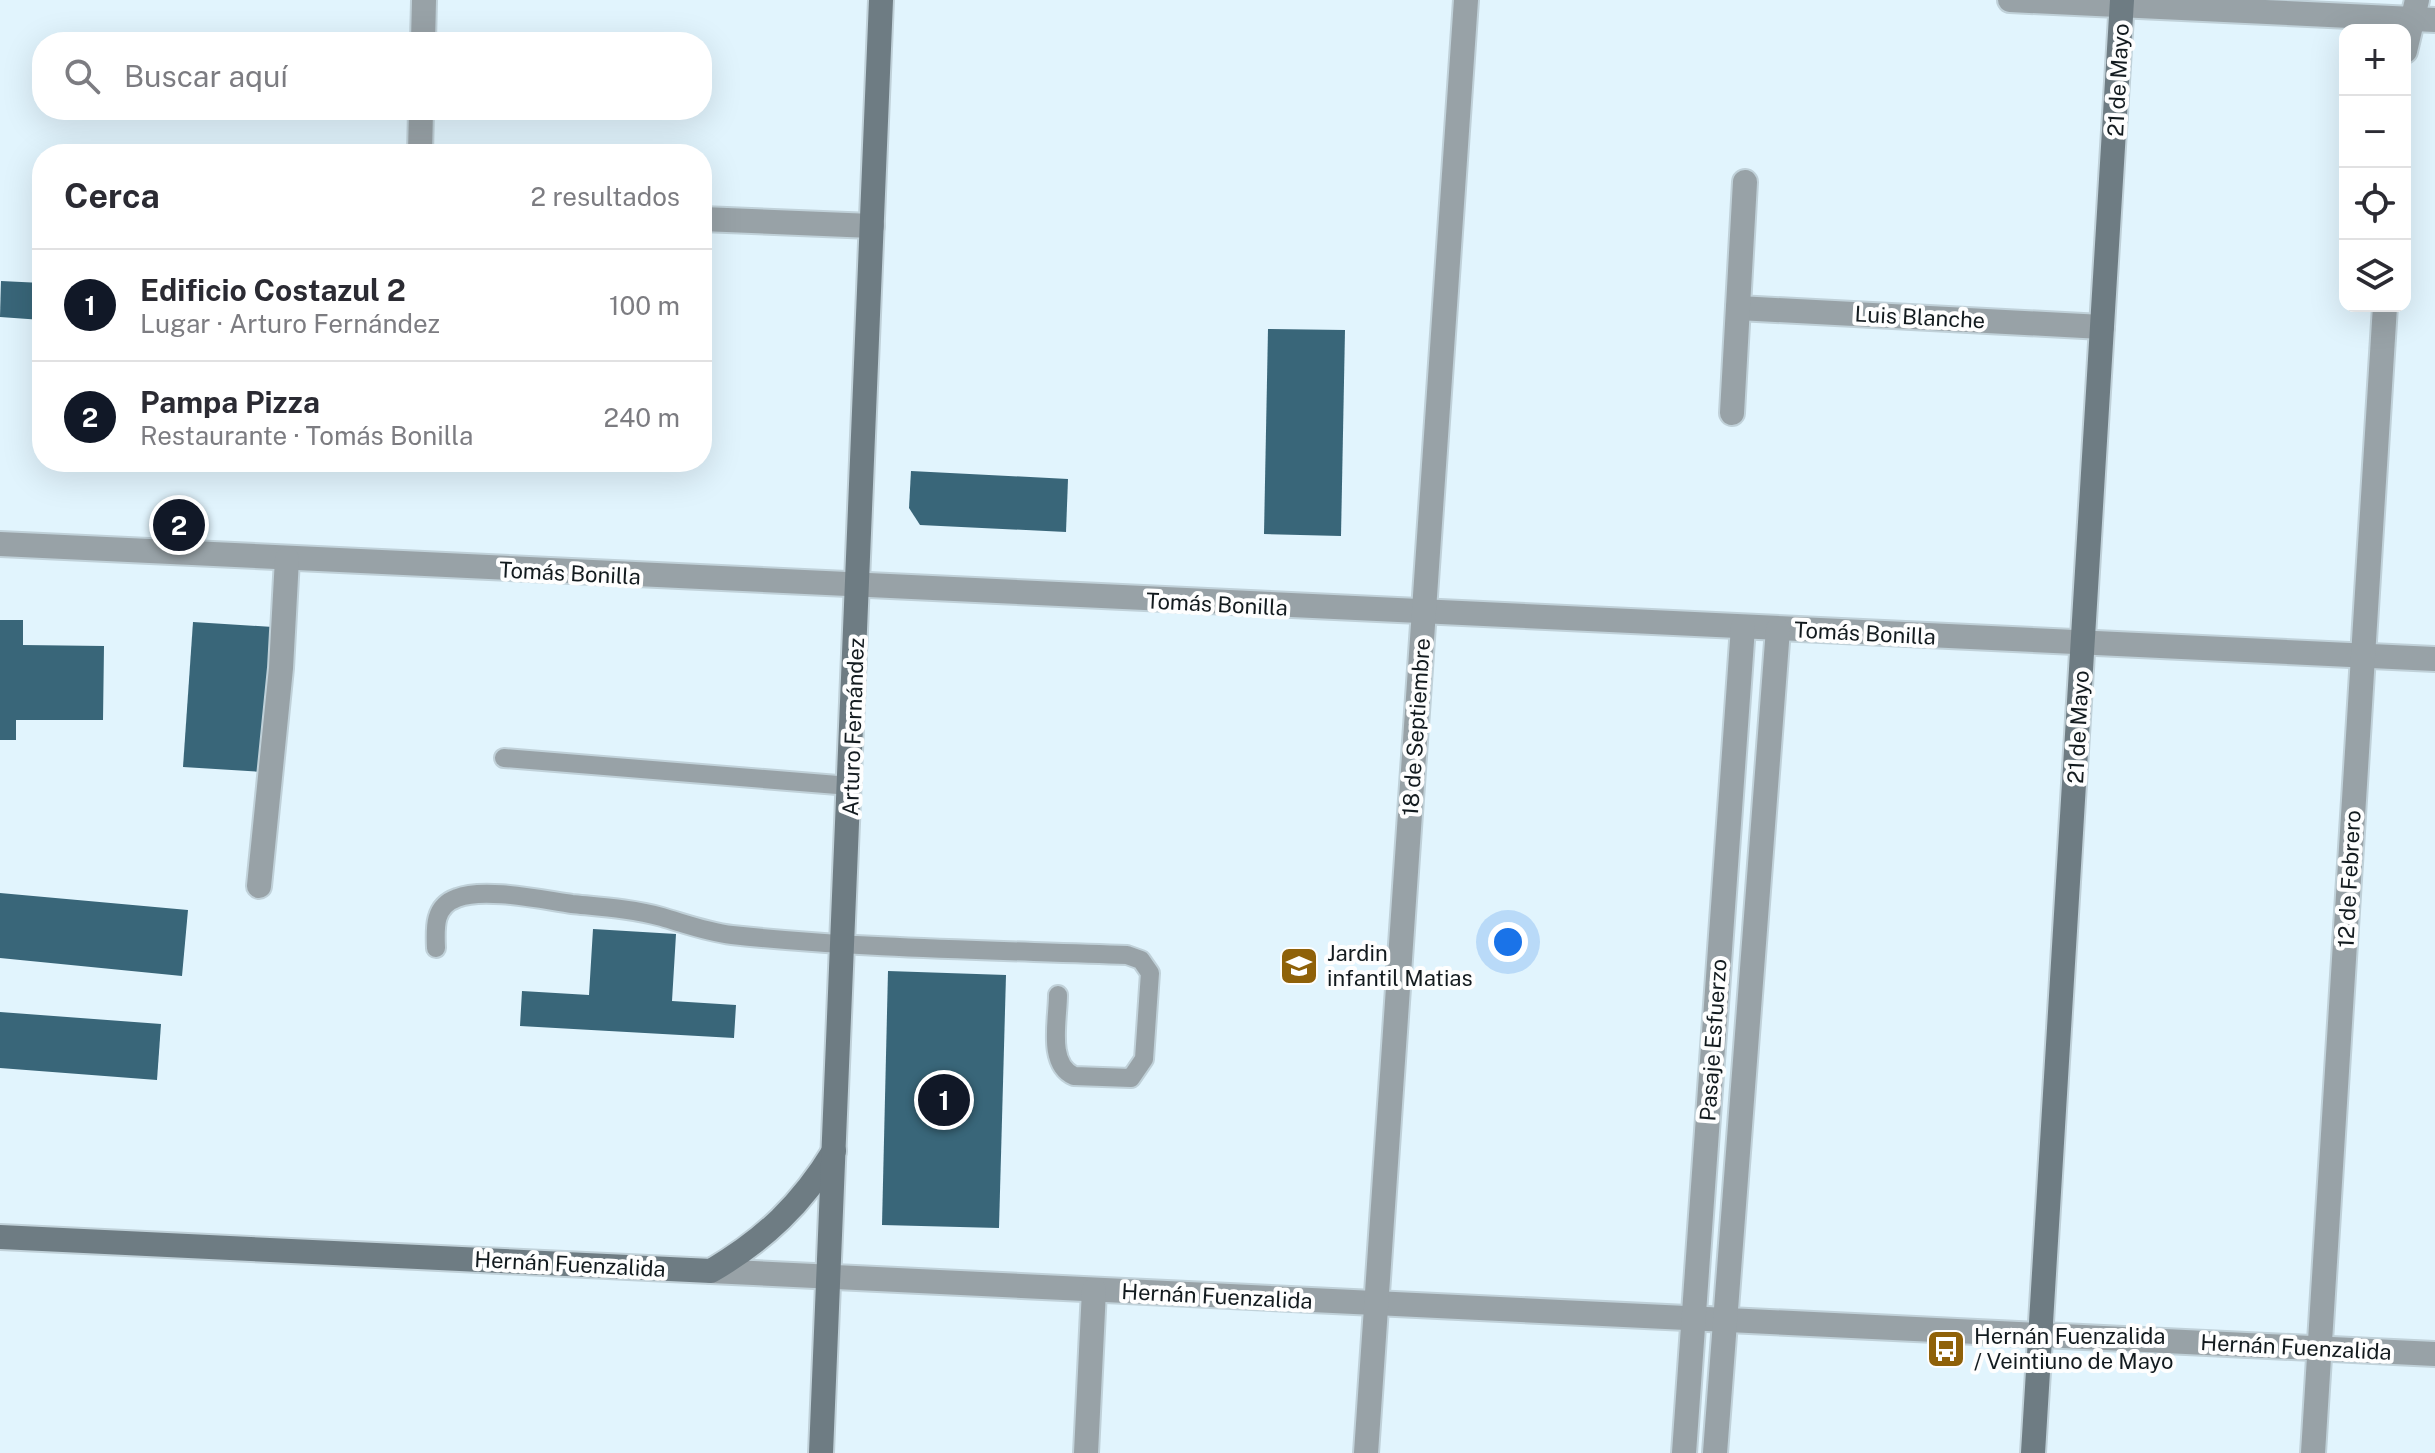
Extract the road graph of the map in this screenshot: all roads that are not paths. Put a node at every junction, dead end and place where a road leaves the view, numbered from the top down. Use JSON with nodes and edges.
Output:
{"nodes":[{"id":1,"x":424,"y":0,"type":"edge"},
{"id":2,"x":881,"y":0,"type":"edge"},
{"id":3,"x":1466,"y":0,"type":"edge"},
{"id":4,"x":2010,"y":0,"type":"edge"},
{"id":5,"x":2122,"y":3,"type":"edge"},
{"id":6,"x":2422,"y":13,"type":"edge"},
{"id":7,"x":423,"y":32,"type":"edge"},
{"id":8,"x":2411,"y":38,"type":"edge"},
{"id":9,"x":421,"y":120,"type":"edge"},
{"id":10,"x":420,"y":144,"type":"edge"},
{"id":11,"x":1745,"y":182,"type":"dead end"},
{"id":12,"x":712,"y":219,"type":"edge"},
{"id":13,"x":872,"y":226,"type":"junction"},
{"id":14,"x":1738,"y":308,"type":"junction"},
{"id":15,"x":2385,"y":312,"type":"edge"},
{"id":16,"x":2102,"y":327,"type":"junction"},
{"id":17,"x":1732,"y":413,"type":"dead end"},
{"id":18,"x":0,"y":544,"type":"edge"},
{"id":19,"x":287,"y":559,"type":"junction"},
{"id":20,"x":858,"y":587,"type":"junction"},
{"id":21,"x":1424,"y":613,"type":"junction"},
{"id":22,"x":1743,"y":627,"type":"junction"},
{"id":23,"x":1778,"y":629,"type":"junction"},
{"id":24,"x":2083,"y":643,"type":"junction"},
{"id":25,"x":2362,"y":655,"type":"junction"},
{"id":26,"x":2435,"y":659,"type":"edge"},
{"id":27,"x":504,"y":758,"type":"dead end"},
{"id":28,"x":850,"y":786,"type":"junction"},
{"id":29,"x":259,"y":886,"type":"dead end"},
{"id":30,"x":844,"y":945,"type":"junction"},
{"id":31,"x":436,"y":948,"type":"dead end"},
{"id":32,"x":1058,"y":995,"type":"dead end"},
{"id":33,"x":835,"y":1149,"type":"junction"},
{"id":34,"x":0,"y":1237,"type":"edge"},
{"id":35,"x":711,"y":1271,"type":"junction"},
{"id":36,"x":830,"y":1277,"type":"junction"},
{"id":37,"x":1094,"y":1290,"type":"junction"},
{"id":38,"x":1377,"y":1303,"type":"junction"},
{"id":39,"x":1693,"y":1318,"type":"junction"},
{"id":40,"x":1725,"y":1320,"type":"junction"},
{"id":41,"x":2041,"y":1335,"type":"junction"},
{"id":42,"x":2322,"y":1348,"type":"junction"},
{"id":43,"x":2435,"y":1354,"type":"edge"},
{"id":44,"x":821,"y":1453,"type":"edge"},
{"id":45,"x":1086,"y":1453,"type":"edge"},
{"id":46,"x":1366,"y":1453,"type":"edge"},
{"id":47,"x":1684,"y":1453,"type":"edge"},
{"id":48,"x":1715,"y":1453,"type":"edge"},
{"id":49,"x":2033,"y":1453,"type":"edge"},
{"id":50,"x":2313,"y":1453,"type":"edge"}],
"edges":[{"from":1,"to":7,"type":"street"},
{"from":2,"to":13,"type":"main road","name":"Arturo Fernández"},
{"from":3,"to":21,"type":"street","name":"18 de Septiembre"},
{"from":4,"to":5,"type":"street"},
{"from":5,"to":6,"type":"street"},
{"from":5,"to":16,"type":"main road","name":"21 de Mayo"},
{"from":6,"to":8,"type":"street"},
{"from":9,"to":10,"type":"street"},
{"from":11,"to":14,"type":"street"},
{"from":12,"to":13,"type":"street"},
{"from":13,"to":20,"type":"main road","name":"Arturo Fernández"},
{"from":14,"to":16,"type":"street","name":"Luis Blanche"},
{"from":14,"to":17,"type":"street"},
{"from":15,"to":25,"type":"street","name":"12 de Febrero"},
{"from":16,"to":24,"type":"main road","name":"21 de Mayo"},
{"from":18,"to":19,"type":"street","name":"Tomás Bonilla"},
{"from":19,"to":20,"type":"street","name":"Tomás Bonilla"},
{"from":19,"to":29,"type":"street"},
{"from":20,"to":21,"type":"street","name":"Tomás Bonilla"},
{"from":20,"to":28,"type":"main road","name":"Arturo Fernández"},
{"from":21,"to":22,"type":"street","name":"Tomás Bonilla"},
{"from":21,"to":38,"type":"street","name":"18 de Septiembre"},
{"from":22,"to":23,"type":"street","name":"Tomás Bonilla"},
{"from":22,"to":39,"type":"street","name":"Pasaje Esfuerzo"},
{"from":23,"to":24,"type":"street","name":"Tomás Bonilla"},
{"from":23,"to":40,"type":"street","name":"Pasaje Esfuerzo"},
{"from":24,"to":25,"type":"street","name":"Tomás Bonilla"},
{"from":24,"to":41,"type":"main road","name":"21 de Mayo"},
{"from":25,"to":26,"type":"street","name":"Tomás Bonilla"},
{"from":25,"to":42,"type":"street","name":"12 de Febrero"},
{"from":27,"to":28,"type":"lane"},
{"from":28,"to":30,"type":"main road","name":"Arturo Fernández"},
{"from":30,"to":31,"type":"lane"},
{"from":30,"to":32,"type":"lane"},
{"from":30,"to":33,"type":"main road","name":"Arturo Fernández"},
{"from":33,"to":35,"type":"main road"},
{"from":33,"to":36,"type":"main road","name":"Arturo Fernández"},
{"from":34,"to":35,"type":"main road","name":"Hernán Fuenzalida"},
{"from":35,"to":36,"type":"street","name":"Hernán Fuenzalida"},
{"from":36,"to":37,"type":"street","name":"Hernán Fuenzalida"},
{"from":36,"to":44,"type":"main road","name":"Arturo Fernández"},
{"from":37,"to":38,"type":"street","name":"Hernán Fuenzalida"},
{"from":37,"to":45,"type":"street"},
{"from":38,"to":39,"type":"street","name":"Hernán Fuenzalida"},
{"from":38,"to":46,"type":"street","name":"18 de Septiembre"},
{"from":39,"to":40,"type":"street","name":"Hernán Fuenzalida"},
{"from":39,"to":47,"type":"street","name":"Pasaje Esfuerzo"},
{"from":40,"to":41,"type":"street","name":"Hernán Fuenzalida"},
{"from":40,"to":48,"type":"street","name":"Pasaje Esfuerzo"},
{"from":41,"to":42,"type":"street","name":"Hernán Fuenzalida"},
{"from":41,"to":49,"type":"main road","name":"21 de Mayo"},
{"from":42,"to":43,"type":"street","name":"Hernán Fuenzalida"},
{"from":42,"to":50,"type":"street","name":"12 de Febrero"}]}
